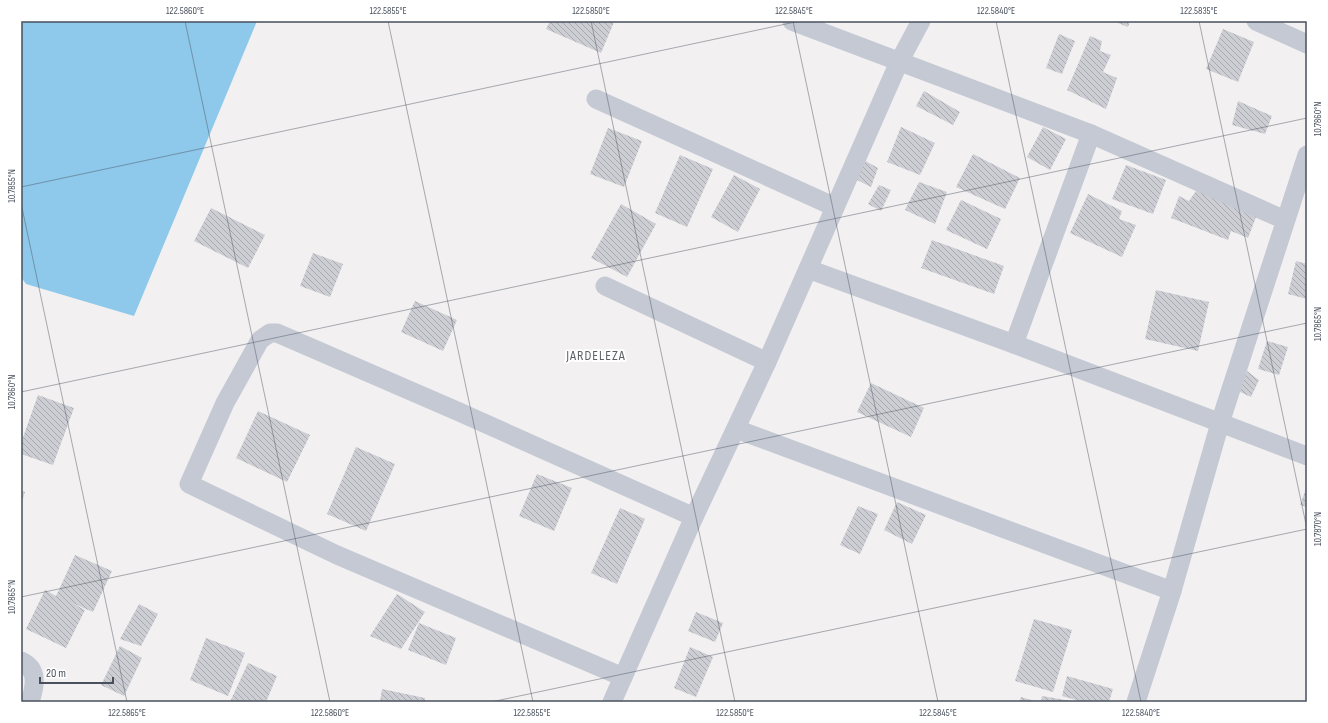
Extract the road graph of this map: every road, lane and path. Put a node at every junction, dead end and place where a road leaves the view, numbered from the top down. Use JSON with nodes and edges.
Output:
{"nodes":[{"id":1,"x":792,"y":21,"type":"edge"},
{"id":2,"x":920,"y":21,"type":"edge"},
{"id":3,"x":1256,"y":21,"type":"edge"},
{"id":4,"x":1307,"y":44,"type":"edge"},
{"id":5,"x":899,"y":62,"type":"junction"},
{"id":6,"x":596,"y":99,"type":"dead end"},
{"id":7,"x":1091,"y":134,"type":"junction"},
{"id":8,"x":1307,"y":155,"type":"edge"},
{"id":9,"x":835,"y":207,"type":"junction"},
{"id":10,"x":1285,"y":220,"type":"junction"},
{"id":11,"x":808,"y":269,"type":"junction"},
{"id":12,"x":606,"y":286,"type":"dead end"},
{"id":13,"x":1014,"y":344,"type":"junction"},
{"id":14,"x":767,"y":362,"type":"junction"},
{"id":15,"x":1220,"y":423,"type":"junction"},
{"id":16,"x":736,"y":428,"type":"junction"},
{"id":17,"x":1307,"y":456,"type":"edge"},
{"id":18,"x":694,"y":517,"type":"junction"},
{"id":19,"x":1172,"y":591,"type":"junction"},
{"id":20,"x":21,"y":661,"type":"edge"},
{"id":21,"x":623,"y":677,"type":"junction"},
{"id":22,"x":30,"y":702,"type":"edge"},
{"id":23,"x":612,"y":702,"type":"edge"},
{"id":24,"x":1136,"y":702,"type":"edge"}],
"edges":[{"from":1,"to":5,"type":"street"},
{"from":2,"to":5,"type":"street"},
{"from":3,"to":4,"type":"street"},
{"from":5,"to":7,"type":"street"},
{"from":5,"to":9,"type":"street"},
{"from":6,"to":9,"type":"street"},
{"from":7,"to":10,"type":"street"},
{"from":7,"to":13,"type":"street"},
{"from":8,"to":10,"type":"street"},
{"from":9,"to":11,"type":"street"},
{"from":10,"to":15,"type":"street"},
{"from":11,"to":13,"type":"street"},
{"from":11,"to":14,"type":"street"},
{"from":12,"to":14,"type":"street"},
{"from":13,"to":15,"type":"street"},
{"from":14,"to":16,"type":"street"},
{"from":15,"to":17,"type":"street"},
{"from":15,"to":19,"type":"street"},
{"from":16,"to":18,"type":"street"},
{"from":16,"to":19,"type":"street"},
{"from":18,"to":21,"type":"street"},
{"from":18,"to":21,"type":"street"},
{"from":19,"to":24,"type":"street"},
{"from":20,"to":22,"type":"street"},
{"from":21,"to":23,"type":"street"}]}
